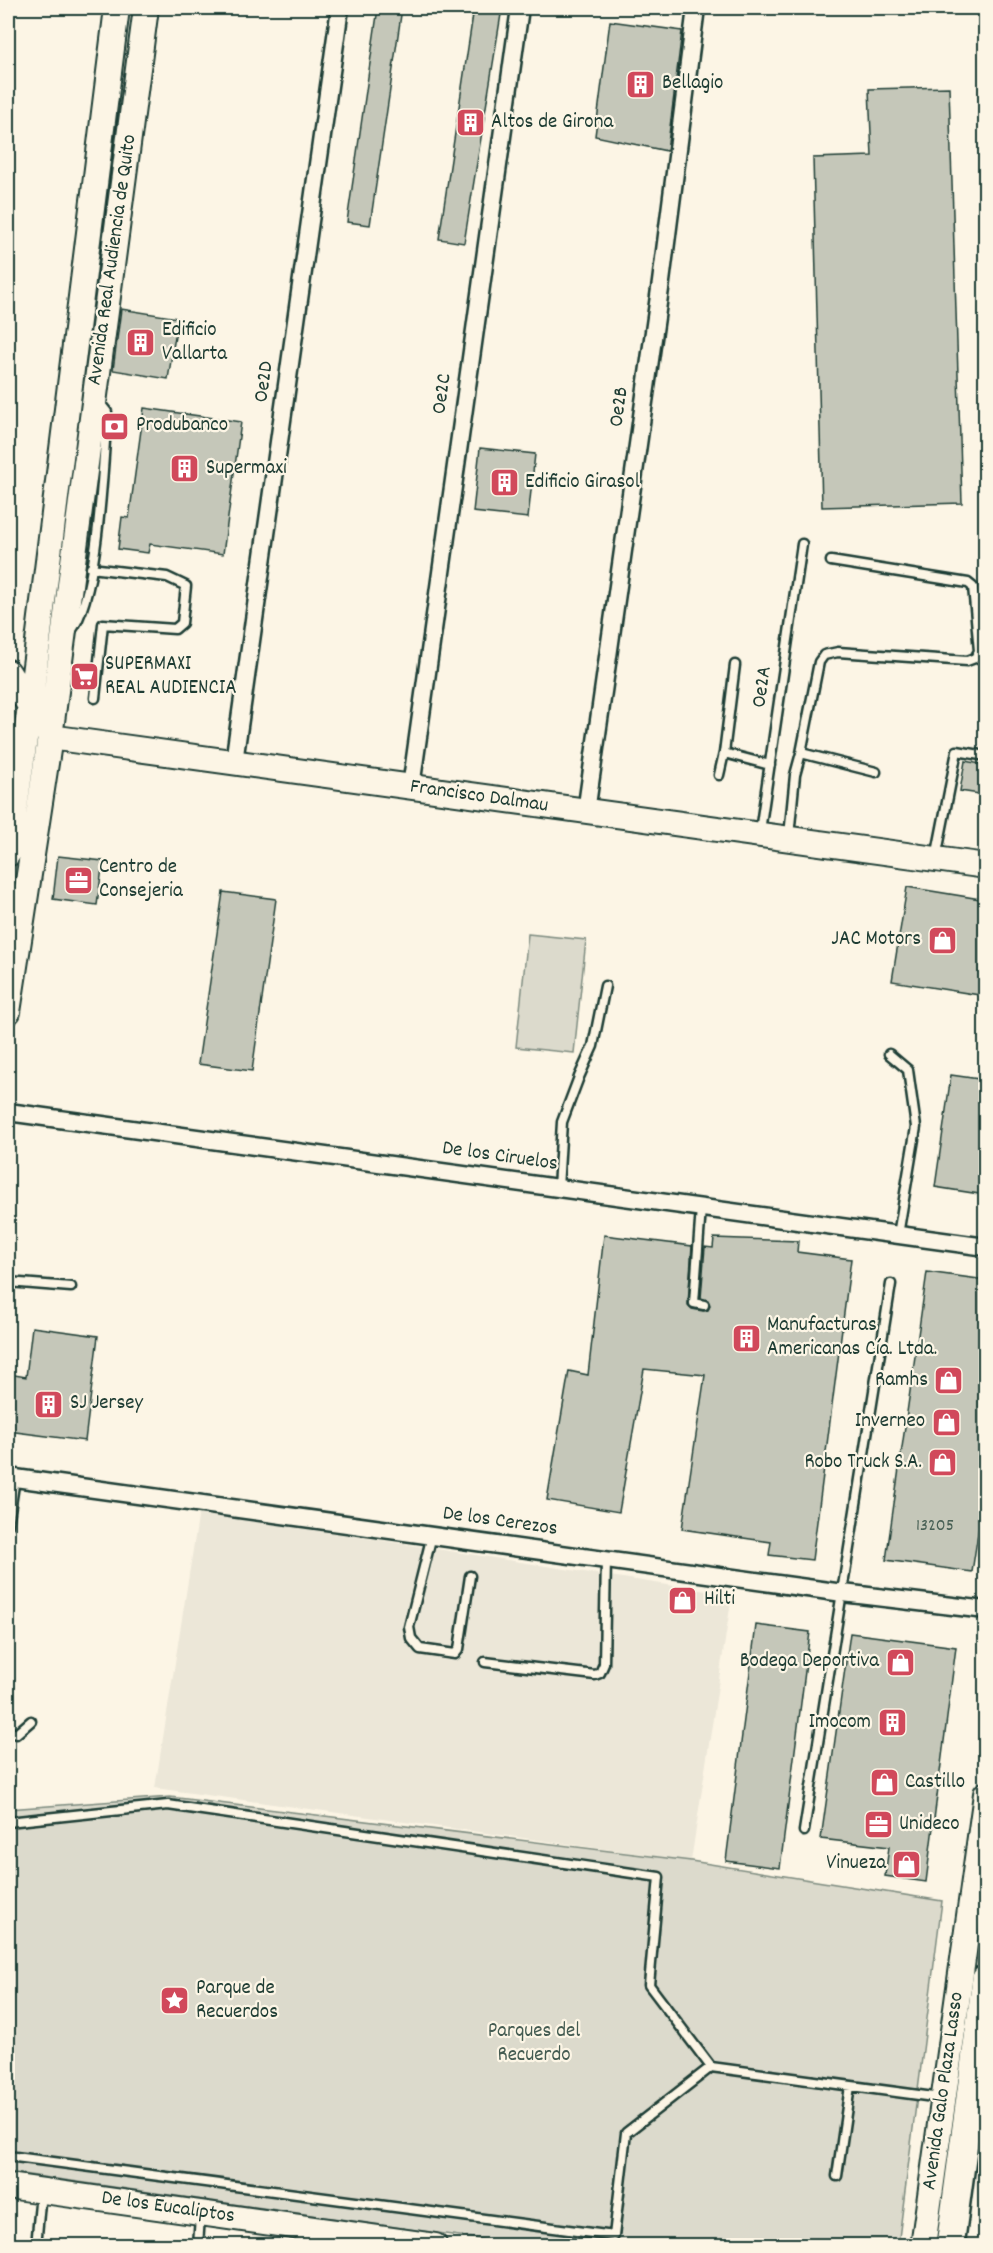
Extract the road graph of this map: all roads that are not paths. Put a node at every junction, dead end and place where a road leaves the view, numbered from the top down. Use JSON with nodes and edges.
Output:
{"nodes":[{"id":1,"x":117,"y":8,"type":"edge"},
{"id":2,"x":146,"y":8,"type":"edge"},
{"id":3,"x":340,"y":8,"type":"edge"},
{"id":4,"x":520,"y":8,"type":"edge"},
{"id":5,"x":696,"y":8,"type":"edge"},
{"id":6,"x":88,"y":520,"type":"junction"},
{"id":7,"x":802,"y":544,"type":"dead end"},
{"id":8,"x":831,"y":561,"type":"dead end"},
{"id":9,"x":91,"y":568,"type":"junction"},
{"id":10,"x":63,"y":640,"type":"junction"},
{"id":11,"x":735,"y":665,"type":"dead end"},
{"id":12,"x":8,"y":672,"type":"edge"},
{"id":13,"x":95,"y":698,"type":"dead end"},
{"id":14,"x":30,"y":706,"type":"junction"},
{"id":15,"x":50,"y":737,"type":"junction"},
{"id":16,"x":724,"y":753,"type":"junction"},
{"id":17,"x":801,"y":753,"type":"junction"},
{"id":18,"x":986,"y":756,"type":"edge"},
{"id":19,"x":234,"y":762,"type":"junction"},
{"id":20,"x":770,"y":765,"type":"junction"},
{"id":21,"x":876,"y":772,"type":"dead end"},
{"id":22,"x":719,"y":775,"type":"dead end"},
{"id":23,"x":411,"y":787,"type":"junction"},
{"id":24,"x":585,"y":812,"type":"junction"},
{"id":25,"x":759,"y":835,"type":"junction"},
{"id":26,"x":789,"y":839,"type":"junction"},
{"id":27,"x":8,"y":854,"type":"edge"},
{"id":28,"x":935,"y":859,"type":"junction"},
{"id":29,"x":986,"y":866,"type":"edge"},
{"id":30,"x":605,"y":986,"type":"dead end"},
{"id":31,"x":8,"y":1012,"type":"edge"},
{"id":32,"x":889,"y":1054,"type":"dead end"},
{"id":33,"x":8,"y":1113,"type":"edge"},
{"id":34,"x":558,"y":1188,"type":"junction"},
{"id":35,"x":701,"y":1208,"type":"junction"},
{"id":36,"x":898,"y":1235,"type":"junction"},
{"id":37,"x":986,"y":1246,"type":"edge"},
{"id":38,"x":8,"y":1282,"type":"edge"},
{"id":39,"x":891,"y":1284,"type":"dead end"},
{"id":40,"x":71,"y":1287,"type":"dead end"},
{"id":41,"x":704,"y":1305,"type":"dead end"},
{"id":42,"x":11,"y":1477,"type":"edge"},
{"id":43,"x":8,"y":1525,"type":"edge"},
{"id":44,"x":432,"y":1535,"type":"junction"},
{"id":45,"x":606,"y":1560,"type":"junction"},
{"id":46,"x":470,"y":1576,"type":"dead end"},
{"id":47,"x":843,"y":1593,"type":"junction"},
{"id":48,"x":986,"y":1610,"type":"edge"},
{"id":49,"x":485,"y":1662,"type":"dead end"},
{"id":50,"x":31,"y":1721,"type":"dead end"},
{"id":51,"x":8,"y":1731,"type":"edge"},
{"id":52,"x":986,"y":1794,"type":"edge"},
{"id":53,"x":8,"y":1822,"type":"edge"},
{"id":54,"x":804,"y":1831,"type":"dead end"},
{"id":55,"x":986,"y":1979,"type":"edge"},
{"id":56,"x":711,"y":2067,"type":"junction"},
{"id":57,"x":850,"y":2086,"type":"junction"},
{"id":58,"x":943,"y":2098,"type":"junction"},
{"id":59,"x":986,"y":2115,"type":"edge"},
{"id":60,"x":8,"y":2156,"type":"edge"},
{"id":61,"x":837,"y":2176,"type":"dead end"},
{"id":62,"x":8,"y":2186,"type":"edge"},
{"id":63,"x":41,"y":2191,"type":"junction"},
{"id":64,"x":200,"y":2212,"type":"junction"},
{"id":65,"x":920,"y":2243,"type":"edge"},
{"id":66,"x":429,"y":2245,"type":"edge"},
{"id":67,"x":36,"y":2246,"type":"edge"},
{"id":68,"x":198,"y":2246,"type":"edge"},
{"id":69,"x":435,"y":2246,"type":"edge"},
{"id":70,"x":950,"y":2246,"type":"edge"},
{"id":71,"x":968,"y":2246,"type":"edge"}],
"edges":[{"from":1,"to":14,"type":"main road","name":"Avenida Real Audiencia de Quito"},
{"from":2,"to":6,"type":"main road","name":"Avenida Real Audiencia de Quito"},
{"from":3,"to":19,"type":"street","name":"Oe2D"},
{"from":4,"to":23,"type":"street","name":"Oe2C"},
{"from":5,"to":24,"type":"street","name":"Oe2B"},
{"from":6,"to":9,"type":"lane"},
{"from":6,"to":10,"type":"main road","name":"Avenida Real Audiencia de Quito"},
{"from":7,"to":20,"type":"lane","name":"Oe2A"},
{"from":8,"to":17,"type":"lane"},
{"from":9,"to":10,"type":"lane"},
{"from":9,"to":13,"type":"lane"},
{"from":10,"to":15,"type":"main road","name":"Avenida Real Audiencia de Quito"},
{"from":11,"to":16,"type":"lane"},
{"from":12,"to":14,"type":"main road"},
{"from":14,"to":15,"type":"main road"},
{"from":14,"to":27,"type":"main road","name":"Avenida Real Audiencia de Quito"},
{"from":15,"to":19,"type":"main road","name":"Francisco Dalmau"},
{"from":15,"to":31,"type":"main road","name":"Avenida Real Audiencia de Quito"},
{"from":16,"to":20,"type":"lane"},
{"from":16,"to":22,"type":"lane"},
{"from":17,"to":21,"type":"lane"},
{"from":17,"to":26,"type":"lane"},
{"from":18,"to":28,"type":"lane"},
{"from":19,"to":23,"type":"main road","name":"Francisco Dalmau"},
{"from":20,"to":25,"type":"lane","name":"Oe2A"},
{"from":23,"to":24,"type":"main road","name":"Francisco Dalmau"},
{"from":24,"to":25,"type":"main road","name":"Francisco Dalmau"},
{"from":25,"to":26,"type":"main road","name":"Francisco Dalmau"},
{"from":26,"to":28,"type":"main road","name":"Francisco Dalmau"},
{"from":28,"to":29,"type":"main road","name":"Francisco Dalmau"},
{"from":30,"to":34,"type":"lane"},
{"from":32,"to":36,"type":"lane"},
{"from":33,"to":34,"type":"street","name":"De los Ciruelos"},
{"from":34,"to":35,"type":"street","name":"De los Ciruelos"},
{"from":35,"to":36,"type":"street","name":"De los Ciruelos"},
{"from":35,"to":41,"type":"lane"},
{"from":36,"to":37,"type":"street","name":"De los Ciruelos"},
{"from":38,"to":40,"type":"lane"},
{"from":39,"to":47,"type":"lane"},
{"from":42,"to":43,"type":"lane"},
{"from":42,"to":44,"type":"street","name":"De los Cerezos"},
{"from":44,"to":45,"type":"street","name":"De los Cerezos"},
{"from":44,"to":46,"type":"lane"},
{"from":45,"to":47,"type":"street","name":"De los Cerezos"},
{"from":45,"to":49,"type":"lane"},
{"from":47,"to":48,"type":"street","name":"De los Cerezos"},
{"from":47,"to":54,"type":"lane"},
{"from":50,"to":51,"type":"lane"},
{"from":52,"to":58,"type":"main road","name":"Avenida Galo Plaza Lasso"},
{"from":53,"to":56,"type":"lane"},
{"from":55,"to":70,"type":"main road","name":"Avenida Galo Plaza Lasso"},
{"from":56,"to":57,"type":"lane"},
{"from":56,"to":60,"type":"lane"},
{"from":57,"to":58,"type":"lane"},
{"from":57,"to":61,"type":"lane"},
{"from":58,"to":65,"type":"main road","name":"Avenida Galo Plaza Lasso"},
{"from":59,"to":71,"type":"main road"},
{"from":62,"to":63,"type":"main road","name":"De los Eucaliptos"},
{"from":63,"to":64,"type":"main road","name":"De los Eucaliptos"},
{"from":63,"to":67,"type":"lane"},
{"from":64,"to":66,"type":"main road","name":"De los Eucaliptos"},
{"from":64,"to":68,"type":"lane"},
{"from":66,"to":69,"type":"main road","name":"De los Eucaliptos"}]}
